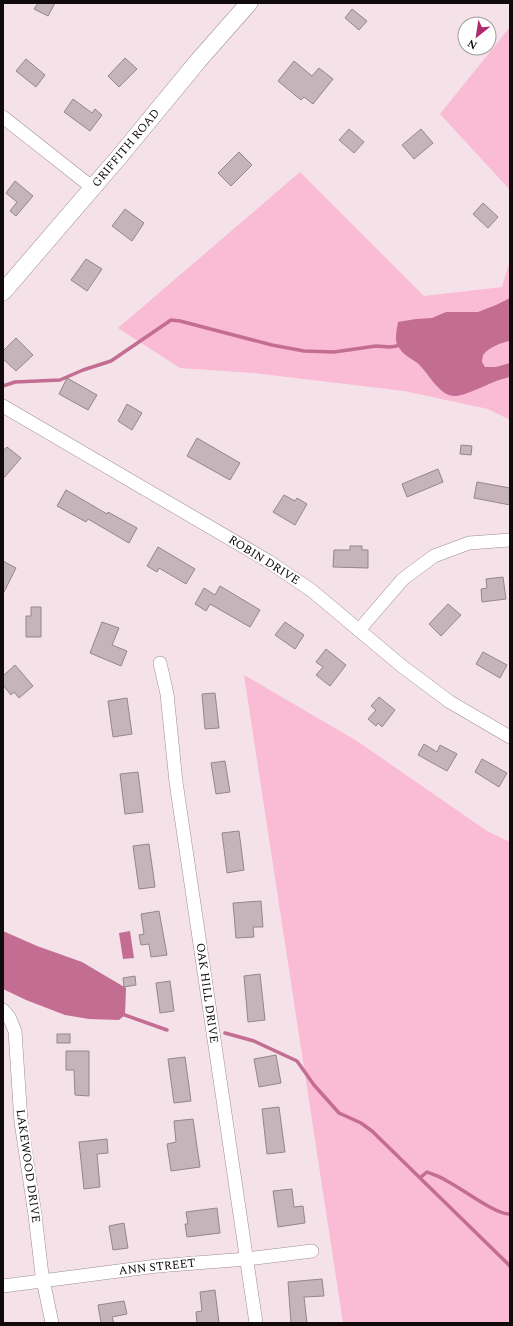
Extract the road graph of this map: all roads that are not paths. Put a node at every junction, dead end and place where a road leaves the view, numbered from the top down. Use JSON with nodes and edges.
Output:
{"nodes":[{"id":1,"x":249,"y":3,"type":"edge"},
{"id":2,"x":3,"y":117,"type":"edge"},
{"id":3,"x":93,"y":188,"type":"junction"},
{"id":4,"x":3,"y":292,"type":"edge"},
{"id":5,"x":3,"y":406,"type":"edge"},
{"id":6,"x":510,"y":540,"type":"edge"},
{"id":7,"x":359,"y":630,"type":"junction"},
{"id":8,"x":160,"y":663,"type":"dead end"},
{"id":9,"x":510,"y":737,"type":"edge"},
{"id":10,"x":4,"y":1011,"type":"edge"},
{"id":11,"x":312,"y":1251,"type":"dead end"},
{"id":12,"x":247,"y":1259,"type":"junction"},
{"id":13,"x":43,"y":1281,"type":"junction"},
{"id":14,"x":3,"y":1286,"type":"edge"},
{"id":15,"x":52,"y":1323,"type":"edge"},
{"id":16,"x":256,"y":1323,"type":"edge"}],
"edges":[{"from":1,"to":3,"type":"street","name":"GRIFFITH ROAD"},
{"from":2,"to":3,"type":"street"},
{"from":3,"to":4,"type":"street","name":"GRIFFITH ROAD"},
{"from":5,"to":7,"type":"street","name":"ROBIN DRIVE"},
{"from":6,"to":7,"type":"street"},
{"from":7,"to":9,"type":"street","name":"ROBIN DRIVE"},
{"from":8,"to":12,"type":"street","name":"OAK HILL DRIVE"},
{"from":10,"to":13,"type":"street","name":"LAKEWOOD DRIVE"},
{"from":11,"to":12,"type":"street","name":"ANN STREET"},
{"from":12,"to":13,"type":"street","name":"ANN STREET"},
{"from":12,"to":16,"type":"street","name":"OAK HILL DRIVE"},
{"from":13,"to":14,"type":"street","name":"ANN STREET"},
{"from":13,"to":15,"type":"street","name":"LAKEWOOD DRIVE"}]}
